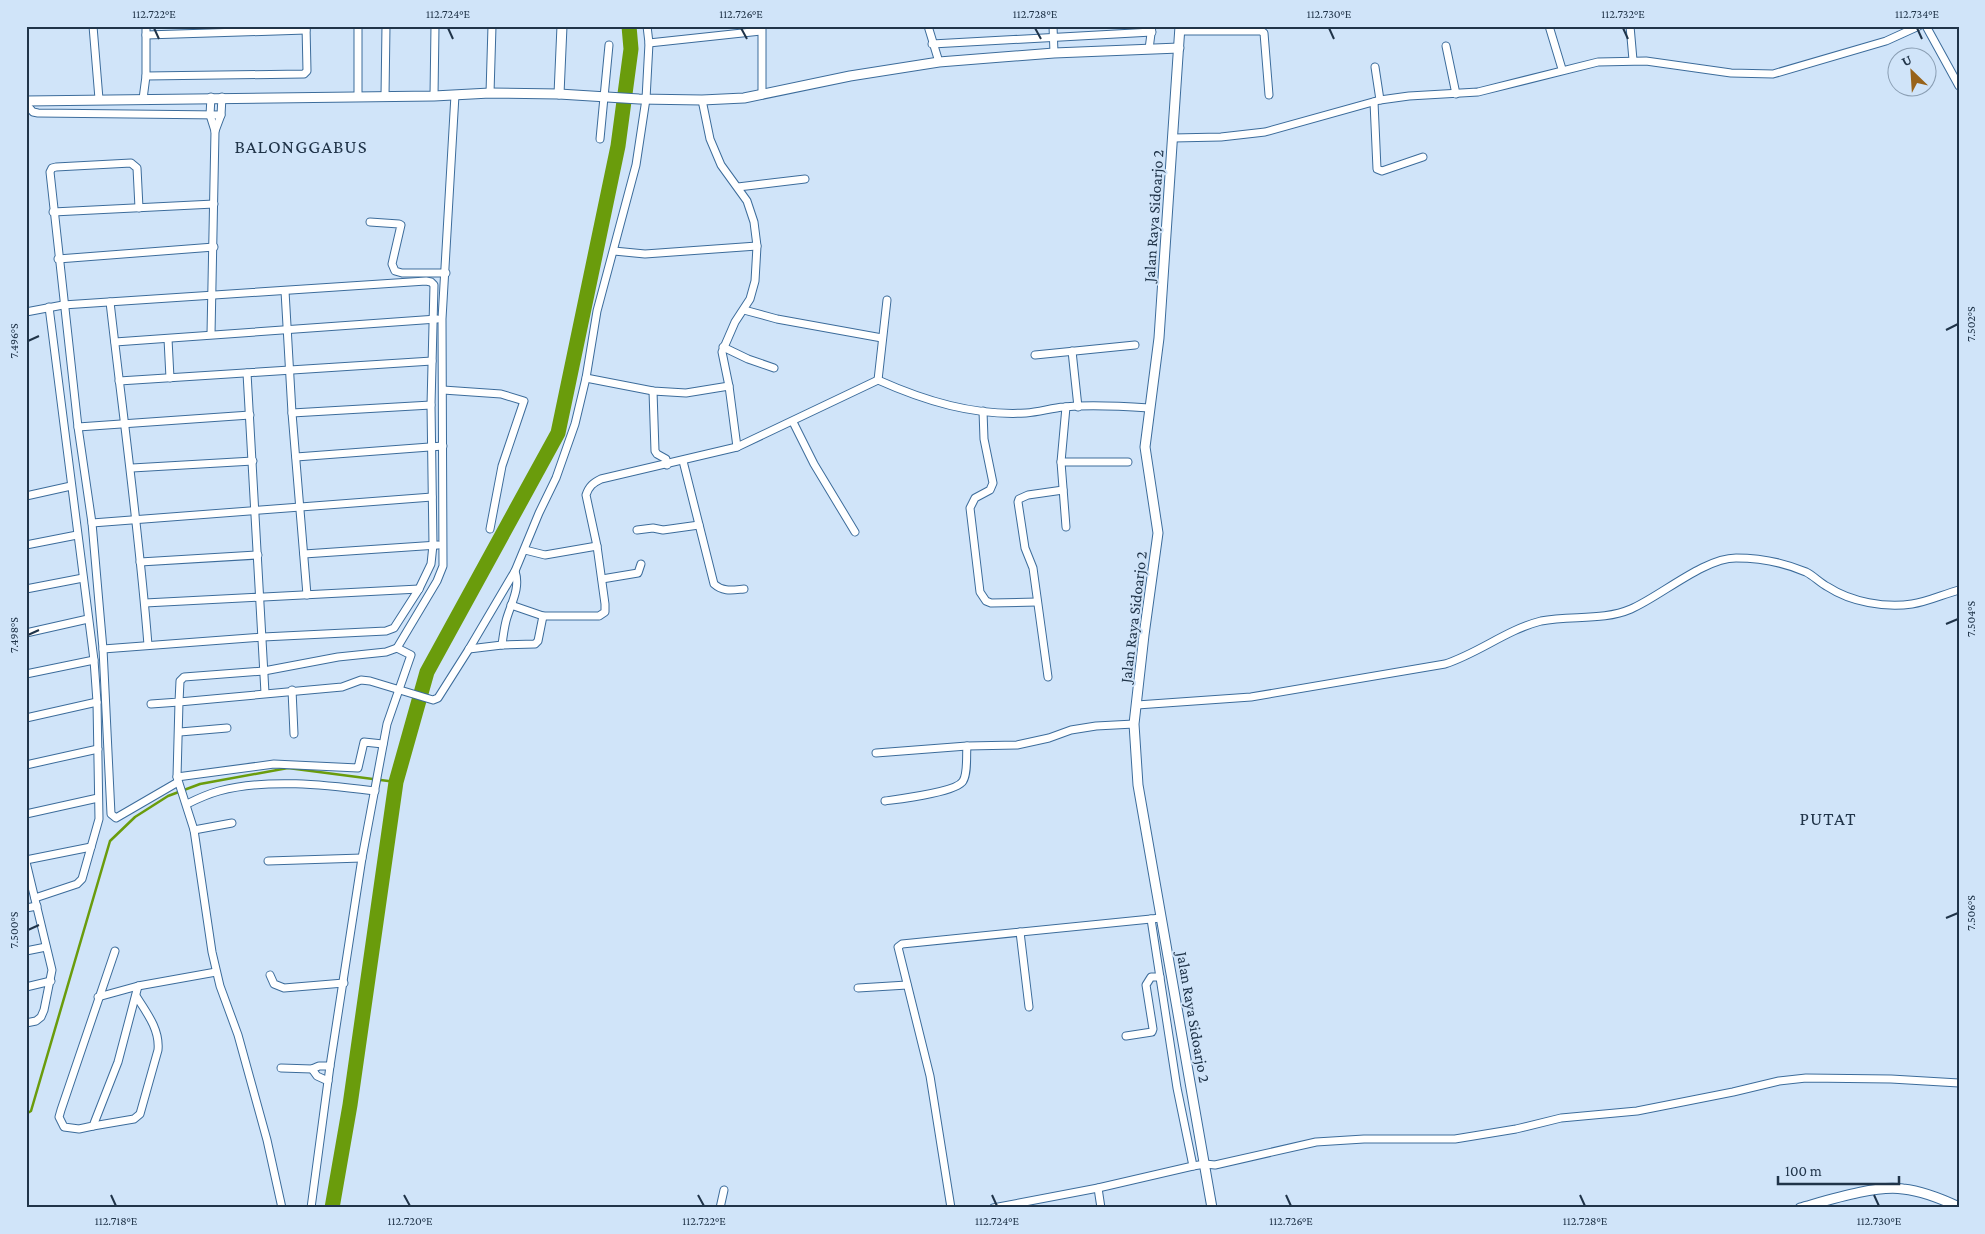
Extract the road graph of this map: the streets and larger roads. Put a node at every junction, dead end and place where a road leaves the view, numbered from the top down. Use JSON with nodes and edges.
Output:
{"nodes":[{"id":1,"x":93,"y":26,"type":"edge"},
{"id":2,"x":146,"y":26,"type":"edge"},
{"id":3,"x":358,"y":26,"type":"edge"},
{"id":4,"x":386,"y":26,"type":"edge"},
{"id":5,"x":435,"y":26,"type":"edge"},
{"id":6,"x":492,"y":26,"type":"edge"},
{"id":7,"x":562,"y":26,"type":"edge"},
{"id":8,"x":647,"y":26,"type":"edge"},
{"id":9,"x":928,"y":26,"type":"edge"},
{"id":10,"x":1053,"y":26,"type":"edge"},
{"id":11,"x":1549,"y":26,"type":"edge"},
{"id":12,"x":1630,"y":26,"type":"edge"},
{"id":13,"x":1919,"y":26,"type":"edge"},
{"id":14,"x":1926,"y":26,"type":"edge"},
{"id":15,"x":306,"y":28,"type":"edge"},
{"id":16,"x":762,"y":28,"type":"edge"},
{"id":17,"x":227,"y":29,"type":"edge"},
{"id":18,"x":265,"y":29,"type":"edge"},
{"id":19,"x":1152,"y":29,"type":"edge"},
{"id":20,"x":1180,"y":29,"type":"edge"},
{"id":21,"x":188,"y":30,"type":"edge"},
{"id":22,"x":146,"y":34,"type":"junction"},
{"id":23,"x":1053,"y":37,"type":"junction"},
{"id":24,"x":649,"y":43,"type":"junction"},
{"id":25,"x":932,"y":44,"type":"junction"},
{"id":26,"x":609,"y":45,"type":"dead end"},
{"id":27,"x":1446,"y":46,"type":"dead end"},
{"id":28,"x":1149,"y":48,"type":"junction"},
{"id":29,"x":1177,"y":48,"type":"junction"},
{"id":30,"x":1054,"y":53,"type":"junction"},
{"id":31,"x":1633,"y":60,"type":"junction"},
{"id":32,"x":939,"y":62,"type":"junction"},
{"id":33,"x":1376,"y":67,"type":"dead end"},
{"id":34,"x":1562,"y":70,"type":"junction"},
{"id":35,"x":146,"y":76,"type":"junction"},
{"id":36,"x":1959,"y":86,"type":"edge"},
{"id":37,"x":490,"y":93,"type":"junction"},
{"id":38,"x":559,"y":94,"type":"junction"},
{"id":39,"x":1269,"y":94,"type":"dead end"},
{"id":40,"x":1456,"y":94,"type":"junction"},
{"id":41,"x":455,"y":95,"type":"junction"},
{"id":42,"x":762,"y":95,"type":"junction"},
{"id":43,"x":358,"y":96,"type":"junction"},
{"id":44,"x":385,"y":96,"type":"junction"},
{"id":45,"x":434,"y":96,"type":"junction"},
{"id":46,"x":211,"y":97,"type":"junction"},
{"id":47,"x":222,"y":97,"type":"junction"},
{"id":48,"x":606,"y":97,"type":"junction"},
{"id":49,"x":100,"y":99,"type":"junction"},
{"id":50,"x":143,"y":99,"type":"junction"},
{"id":51,"x":642,"y":99,"type":"junction"},
{"id":52,"x":702,"y":100,"type":"junction"},
{"id":53,"x":1377,"y":101,"type":"junction"},
{"id":54,"x":26,"y":102,"type":"edge"},
{"id":55,"x":210,"y":115,"type":"junction"},
{"id":56,"x":221,"y":115,"type":"junction"},
{"id":57,"x":215,"y":131,"type":"junction"},
{"id":58,"x":1173,"y":138,"type":"junction"},
{"id":59,"x":600,"y":139,"type":"dead end"},
{"id":60,"x":1424,"y":157,"type":"dead end"},
{"id":61,"x":805,"y":178,"type":"dead end"},
{"id":62,"x":738,"y":187,"type":"junction"},
{"id":63,"x":214,"y":204,"type":"junction"},
{"id":64,"x":139,"y":208,"type":"junction"},
{"id":65,"x":53,"y":212,"type":"junction"},
{"id":66,"x":370,"y":222,"type":"dead end"},
{"id":67,"x":757,"y":246,"type":"junction"},
{"id":68,"x":214,"y":247,"type":"junction"},
{"id":69,"x":614,"y":251,"type":"junction"},
{"id":70,"x":58,"y":259,"type":"junction"},
{"id":71,"x":446,"y":273,"type":"junction"},
{"id":72,"x":285,"y":291,"type":"junction"},
{"id":73,"x":212,"y":295,"type":"junction"},
{"id":74,"x":887,"y":300,"type":"dead end"},
{"id":75,"x":110,"y":302,"type":"junction"},
{"id":76,"x":63,"y":305,"type":"junction"},
{"id":77,"x":49,"y":307,"type":"junction"},
{"id":78,"x":744,"y":310,"type":"junction"},
{"id":79,"x":26,"y":312,"type":"edge"},
{"id":80,"x":433,"y":319,"type":"junction"},
{"id":81,"x":442,"y":319,"type":"junction"},
{"id":82,"x":287,"y":329,"type":"junction"},
{"id":83,"x":211,"y":334,"type":"junction"},
{"id":84,"x":882,"y":338,"type":"junction"},
{"id":85,"x":168,"y":339,"type":"junction"},
{"id":86,"x":115,"y":342,"type":"junction"},
{"id":87,"x":1135,"y":345,"type":"dead end"},
{"id":88,"x":723,"y":349,"type":"junction"},
{"id":89,"x":1072,"y":351,"type":"junction"},
{"id":90,"x":1035,"y":355,"type":"dead end"},
{"id":91,"x":432,"y":361,"type":"junction"},
{"id":92,"x":774,"y":368,"type":"dead end"},
{"id":93,"x":289,"y":370,"type":"junction"},
{"id":94,"x":247,"y":373,"type":"junction"},
{"id":95,"x":170,"y":378,"type":"junction"},
{"id":96,"x":586,"y":378,"type":"junction"},
{"id":97,"x":878,"y":380,"type":"junction"},
{"id":98,"x":119,"y":381,"type":"junction"},
{"id":99,"x":729,"y":386,"type":"junction"},
{"id":100,"x":443,"y":390,"type":"junction"},
{"id":101,"x":653,"y":391,"type":"junction"},
{"id":102,"x":431,"y":405,"type":"junction"},
{"id":103,"x":1066,"y":407,"type":"junction"},
{"id":104,"x":1078,"y":407,"type":"junction"},
{"id":105,"x":1143,"y":408,"type":"junction"},
{"id":106,"x":983,"y":411,"type":"junction"},
{"id":107,"x":292,"y":413,"type":"junction"},
{"id":108,"x":250,"y":415,"type":"junction"},
{"id":109,"x":793,"y":422,"type":"junction"},
{"id":110,"x":126,"y":424,"type":"junction"},
{"id":111,"x":78,"y":427,"type":"junction"},
{"id":112,"x":443,"y":446,"type":"junction"},
{"id":113,"x":737,"y":447,"type":"junction"},
{"id":114,"x":431,"y":448,"type":"junction"},
{"id":115,"x":296,"y":457,"type":"junction"},
{"id":116,"x":253,"y":461,"type":"junction"},
{"id":117,"x":682,"y":462,"type":"junction"},
{"id":118,"x":1061,"y":462,"type":"junction"},
{"id":119,"x":1128,"y":462,"type":"dead end"},
{"id":120,"x":667,"y":465,"type":"junction"},
{"id":121,"x":132,"y":468,"type":"junction"},
{"id":122,"x":71,"y":486,"type":"junction"},
{"id":123,"x":1063,"y":490,"type":"junction"},
{"id":124,"x":26,"y":496,"type":"edge"},
{"id":125,"x":432,"y":497,"type":"junction"},
{"id":126,"x":300,"y":508,"type":"junction"},
{"id":127,"x":255,"y":511,"type":"junction"},
{"id":128,"x":136,"y":520,"type":"junction"},
{"id":129,"x":92,"y":523,"type":"junction"},
{"id":130,"x":700,"y":525,"type":"junction"},
{"id":131,"x":1066,"y":527,"type":"dead end"},
{"id":132,"x":490,"y":530,"type":"dead end"},
{"id":133,"x":637,"y":530,"type":"dead end"},
{"id":134,"x":855,"y":532,"type":"dead end"},
{"id":135,"x":78,"y":535,"type":"junction"},
{"id":136,"x":26,"y":545,"type":"edge"},
{"id":137,"x":433,"y":545,"type":"junction"},
{"id":138,"x":443,"y":545,"type":"junction"},
{"id":139,"x":597,"y":546,"type":"junction"},
{"id":140,"x":524,"y":550,"type":"junction"},
{"id":141,"x":304,"y":554,"type":"junction"},
{"id":142,"x":258,"y":555,"type":"junction"},
{"id":143,"x":140,"y":562,"type":"junction"},
{"id":144,"x":641,"y":564,"type":"dead end"},
{"id":145,"x":515,"y":571,"type":"junction"},
{"id":146,"x":83,"y":578,"type":"junction"},
{"id":147,"x":602,"y":579,"type":"junction"},
{"id":148,"x":26,"y":589,"type":"edge"},
{"id":149,"x":419,"y":589,"type":"junction"},
{"id":150,"x":744,"y":589,"type":"dead end"},
{"id":151,"x":1959,"y":590,"type":"edge"},
{"id":152,"x":307,"y":595,"type":"junction"},
{"id":153,"x":260,"y":598,"type":"junction"},
{"id":154,"x":1037,"y":602,"type":"junction"},
{"id":155,"x":145,"y":604,"type":"junction"},
{"id":156,"x":512,"y":605,"type":"junction"},
{"id":157,"x":543,"y":616,"type":"junction"},
{"id":158,"x":88,"y":620,"type":"junction"},
{"id":159,"x":394,"y":628,"type":"junction"},
{"id":160,"x":26,"y":633,"type":"edge"},
{"id":161,"x":406,"y":633,"type":"junction"},
{"id":162,"x":263,"y":637,"type":"junction"},
{"id":163,"x":148,"y":645,"type":"junction"},
{"id":164,"x":502,"y":645,"type":"junction"},
{"id":165,"x":398,"y":648,"type":"junction"},
{"id":166,"x":103,"y":649,"type":"junction"},
{"id":167,"x":469,"y":650,"type":"junction"},
{"id":168,"x":94,"y":660,"type":"junction"},
{"id":169,"x":264,"y":671,"type":"junction"},
{"id":170,"x":26,"y":674,"type":"edge"},
{"id":171,"x":1048,"y":677,"type":"dead end"},
{"id":172,"x":398,"y":689,"type":"junction"},
{"id":173,"x":292,"y":690,"type":"junction"},
{"id":174,"x":265,"y":693,"type":"junction"},
{"id":175,"x":96,"y":702,"type":"junction"},
{"id":176,"x":179,"y":702,"type":"junction"},
{"id":177,"x":151,"y":704,"type":"dead end"},
{"id":178,"x":1137,"y":705,"type":"junction"},
{"id":179,"x":26,"y":718,"type":"edge"},
{"id":180,"x":1132,"y":724,"type":"junction"},
{"id":181,"x":227,"y":728,"type":"dead end"},
{"id":182,"x":180,"y":732,"type":"junction"},
{"id":183,"x":294,"y":734,"type":"dead end"},
{"id":184,"x":383,"y":744,"type":"junction"},
{"id":185,"x":967,"y":746,"type":"junction"},
{"id":186,"x":98,"y":749,"type":"junction"},
{"id":187,"x":876,"y":753,"type":"dead end"},
{"id":188,"x":26,"y":765,"type":"edge"},
{"id":189,"x":178,"y":781,"type":"junction"},
{"id":190,"x":376,"y":789,"type":"junction"},
{"id":191,"x":98,"y":798,"type":"junction"},
{"id":192,"x":885,"y":801,"type":"dead end"},
{"id":193,"x":187,"y":803,"type":"junction"},
{"id":194,"x":26,"y":814,"type":"edge"},
{"id":195,"x":232,"y":824,"type":"dead end"},
{"id":196,"x":194,"y":830,"type":"junction"},
{"id":197,"x":91,"y":847,"type":"junction"},
{"id":198,"x":362,"y":858,"type":"junction"},
{"id":199,"x":26,"y":861,"type":"edge"},
{"id":200,"x":268,"y":861,"type":"dead end"},
{"id":201,"x":36,"y":902,"type":"junction"},
{"id":202,"x":26,"y":908,"type":"edge"},
{"id":203,"x":1155,"y":919,"type":"junction"},
{"id":204,"x":1020,"y":932,"type":"junction"},
{"id":205,"x":46,"y":946,"type":"junction"},
{"id":206,"x":115,"y":950,"type":"dead end"},
{"id":207,"x":26,"y":951,"type":"edge"},
{"id":208,"x":216,"y":972,"type":"junction"},
{"id":209,"x":270,"y":975,"type":"dead end"},
{"id":210,"x":1160,"y":976,"type":"junction"},
{"id":211,"x":51,"y":982,"type":"junction"},
{"id":212,"x":344,"y":983,"type":"junction"},
{"id":213,"x":908,"y":985,"type":"junction"},
{"id":214,"x":138,"y":986,"type":"junction"},
{"id":215,"x":26,"y":987,"type":"edge"},
{"id":216,"x":858,"y":988,"type":"dead end"},
{"id":217,"x":136,"y":996,"type":"junction"},
{"id":218,"x":98,"y":997,"type":"junction"},
{"id":219,"x":1029,"y":1007,"type":"dead end"},
{"id":220,"x":26,"y":1023,"type":"edge"},
{"id":221,"x":1126,"y":1036,"type":"dead end"},
{"id":222,"x":330,"y":1066,"type":"junction"},
{"id":223,"x":281,"y":1068,"type":"dead end"},
{"id":224,"x":312,"y":1068,"type":"junction"},
{"id":225,"x":328,"y":1081,"type":"junction"},
{"id":226,"x":1959,"y":1083,"type":"edge"},
{"id":227,"x":93,"y":1126,"type":"junction"},
{"id":228,"x":1199,"y":1165,"type":"junction"},
{"id":229,"x":1098,"y":1188,"type":"junction"},
{"id":230,"x":724,"y":1190,"type":"dead end"},
{"id":231,"x":1036,"y":1204,"type":"edge"},
{"id":232,"x":1834,"y":1204,"type":"edge"},
{"id":233,"x":1959,"y":1207,"type":"edge"},
{"id":234,"x":282,"y":1208,"type":"edge"},
{"id":235,"x":311,"y":1208,"type":"edge"},
{"id":236,"x":720,"y":1208,"type":"edge"},
{"id":237,"x":951,"y":1208,"type":"edge"},
{"id":238,"x":993,"y":1208,"type":"edge"},
{"id":239,"x":1101,"y":1208,"type":"edge"},
{"id":240,"x":1212,"y":1208,"type":"edge"},
{"id":241,"x":1800,"y":1208,"type":"edge"}],
"edges":[{"from":1,"to":49,"type":"street"},
{"from":2,"to":22,"type":"street"},
{"from":3,"to":43,"type":"street"},
{"from":4,"to":44,"type":"street"},
{"from":5,"to":45,"type":"street"},
{"from":6,"to":37,"type":"street"},
{"from":7,"to":38,"type":"street"},
{"from":8,"to":24,"type":"street"},
{"from":9,"to":25,"type":"street"},
{"from":10,"to":23,"type":"street"},
{"from":11,"to":34,"type":"street"},
{"from":12,"to":31,"type":"street"},
{"from":13,"to":31,"type":"street"},
{"from":14,"to":36,"type":"street"},
{"from":15,"to":18,"type":"street"},
{"from":15,"to":35,"type":"street"},
{"from":16,"to":24,"type":"street"},
{"from":16,"to":42,"type":"street"},
{"from":17,"to":18,"type":"street"},
{"from":17,"to":21,"type":"street"},
{"from":19,"to":23,"type":"street"},
{"from":19,"to":28,"type":"street"},
{"from":20,"to":29,"type":"street","name":"Jalan Raya Sidoarjo 2"},
{"from":20,"to":39,"type":"street"},
{"from":21,"to":22,"type":"street"},
{"from":22,"to":35,"type":"street"},
{"from":23,"to":25,"type":"street"},
{"from":23,"to":30,"type":"street"},
{"from":24,"to":51,"type":"street"},
{"from":25,"to":32,"type":"street"},
{"from":26,"to":48,"type":"street"},
{"from":27,"to":40,"type":"street"},
{"from":28,"to":29,"type":"street"},
{"from":28,"to":30,"type":"street"},
{"from":29,"to":58,"type":"street","name":"Jalan Raya Sidoarjo 2"},
{"from":30,"to":32,"type":"street"},
{"from":31,"to":34,"type":"street"},
{"from":32,"to":42,"type":"street"},
{"from":33,"to":53,"type":"street"},
{"from":34,"to":40,"type":"street"},
{"from":35,"to":50,"type":"street"},
{"from":37,"to":38,"type":"street"},
{"from":37,"to":41,"type":"street"},
{"from":38,"to":48,"type":"street"},
{"from":40,"to":53,"type":"street"},
{"from":41,"to":45,"type":"street"},
{"from":41,"to":71,"type":"street"},
{"from":42,"to":52,"type":"street"},
{"from":43,"to":44,"type":"street"},
{"from":43,"to":47,"type":"street"},
{"from":44,"to":45,"type":"street"},
{"from":46,"to":47,"type":"street"},
{"from":46,"to":50,"type":"street"},
{"from":46,"to":55,"type":"street"},
{"from":47,"to":56,"type":"street"},
{"from":48,"to":51,"type":"street"},
{"from":48,"to":59,"type":"street"},
{"from":49,"to":50,"type":"street"},
{"from":49,"to":54,"type":"street"},
{"from":51,"to":52,"type":"street"},
{"from":51,"to":69,"type":"street"},
{"from":52,"to":62,"type":"street"},
{"from":53,"to":58,"type":"street"},
{"from":53,"to":60,"type":"street"},
{"from":54,"to":55,"type":"street"},
{"from":55,"to":56,"type":"street"},
{"from":55,"to":57,"type":"street"},
{"from":56,"to":57,"type":"street"},
{"from":57,"to":63,"type":"street"},
{"from":58,"to":105,"type":"street","name":"Jalan Raya Sidoarjo 2"},
{"from":61,"to":62,"type":"street"},
{"from":62,"to":67,"type":"street"},
{"from":63,"to":64,"type":"street"},
{"from":63,"to":68,"type":"street"},
{"from":64,"to":65,"type":"street"},
{"from":64,"to":65,"type":"street"},
{"from":65,"to":70,"type":"street"},
{"from":66,"to":71,"type":"street"},
{"from":67,"to":69,"type":"street"},
{"from":67,"to":78,"type":"street"},
{"from":68,"to":70,"type":"street"},
{"from":68,"to":73,"type":"street"},
{"from":69,"to":96,"type":"street"},
{"from":70,"to":76,"type":"street"},
{"from":71,"to":81,"type":"street"},
{"from":72,"to":73,"type":"street"},
{"from":72,"to":80,"type":"street"},
{"from":72,"to":82,"type":"street"},
{"from":73,"to":75,"type":"street"},
{"from":73,"to":83,"type":"street"},
{"from":74,"to":84,"type":"street"},
{"from":75,"to":76,"type":"street"},
{"from":75,"to":86,"type":"street"},
{"from":76,"to":77,"type":"street"},
{"from":76,"to":111,"type":"street"},
{"from":77,"to":79,"type":"street"},
{"from":77,"to":122,"type":"street"},
{"from":78,"to":84,"type":"street"},
{"from":78,"to":88,"type":"street"},
{"from":80,"to":81,"type":"street"},
{"from":80,"to":82,"type":"street"},
{"from":80,"to":91,"type":"street"},
{"from":81,"to":100,"type":"street"},
{"from":82,"to":83,"type":"street"},
{"from":82,"to":93,"type":"street"},
{"from":83,"to":85,"type":"street"},
{"from":84,"to":97,"type":"street"},
{"from":85,"to":86,"type":"street"},
{"from":85,"to":95,"type":"street"},
{"from":86,"to":98,"type":"street"},
{"from":87,"to":89,"type":"street"},
{"from":88,"to":92,"type":"street"},
{"from":88,"to":99,"type":"street"},
{"from":89,"to":90,"type":"street"},
{"from":89,"to":104,"type":"street"},
{"from":91,"to":93,"type":"street"},
{"from":91,"to":102,"type":"street"},
{"from":93,"to":94,"type":"street"},
{"from":93,"to":107,"type":"street"},
{"from":94,"to":95,"type":"street"},
{"from":94,"to":108,"type":"street"},
{"from":95,"to":98,"type":"street"},
{"from":96,"to":101,"type":"street"},
{"from":96,"to":140,"type":"street"},
{"from":97,"to":106,"type":"street"},
{"from":97,"to":109,"type":"street"},
{"from":98,"to":110,"type":"street"},
{"from":99,"to":101,"type":"street"},
{"from":99,"to":113,"type":"street"},
{"from":100,"to":112,"type":"street"},
{"from":100,"to":132,"type":"street"},
{"from":101,"to":120,"type":"street"},
{"from":102,"to":107,"type":"street"},
{"from":102,"to":114,"type":"street"},
{"from":103,"to":104,"type":"street"},
{"from":103,"to":106,"type":"street"},
{"from":103,"to":118,"type":"street"},
{"from":104,"to":105,"type":"street"},
{"from":105,"to":178,"type":"street","name":"Jalan Raya Sidoarjo 2"},
{"from":106,"to":154,"type":"street"},
{"from":107,"to":115,"type":"street"},
{"from":108,"to":110,"type":"street"},
{"from":108,"to":116,"type":"street"},
{"from":109,"to":113,"type":"street"},
{"from":109,"to":134,"type":"street"},
{"from":110,"to":111,"type":"street"},
{"from":110,"to":121,"type":"street"},
{"from":111,"to":129,"type":"street"},
{"from":112,"to":114,"type":"street"},
{"from":112,"to":138,"type":"street"},
{"from":113,"to":117,"type":"street"},
{"from":114,"to":115,"type":"street"},
{"from":114,"to":125,"type":"street"},
{"from":115,"to":126,"type":"street"},
{"from":116,"to":121,"type":"street"},
{"from":116,"to":127,"type":"street"},
{"from":117,"to":120,"type":"street"},
{"from":117,"to":130,"type":"street"},
{"from":118,"to":119,"type":"street"},
{"from":118,"to":123,"type":"street"},
{"from":120,"to":139,"type":"street"},
{"from":121,"to":128,"type":"street"},
{"from":122,"to":124,"type":"street"},
{"from":122,"to":135,"type":"street"},
{"from":123,"to":131,"type":"street"},
{"from":123,"to":154,"type":"street"},
{"from":125,"to":126,"type":"street"},
{"from":125,"to":137,"type":"street"},
{"from":126,"to":127,"type":"street"},
{"from":126,"to":141,"type":"street"},
{"from":127,"to":128,"type":"street"},
{"from":127,"to":142,"type":"street"},
{"from":128,"to":129,"type":"street"},
{"from":128,"to":143,"type":"street"},
{"from":129,"to":166,"type":"street"},
{"from":130,"to":133,"type":"street"},
{"from":130,"to":150,"type":"street"},
{"from":135,"to":136,"type":"street"},
{"from":135,"to":146,"type":"street"},
{"from":137,"to":138,"type":"street"},
{"from":137,"to":141,"type":"street"},
{"from":137,"to":149,"type":"street"},
{"from":138,"to":161,"type":"street"},
{"from":139,"to":140,"type":"street"},
{"from":139,"to":147,"type":"street"},
{"from":140,"to":145,"type":"street"},
{"from":141,"to":152,"type":"street"},
{"from":142,"to":143,"type":"street"},
{"from":142,"to":153,"type":"street"},
{"from":143,"to":155,"type":"street"},
{"from":144,"to":147,"type":"street"},
{"from":145,"to":156,"type":"street"},
{"from":145,"to":167,"type":"street"},
{"from":146,"to":148,"type":"street"},
{"from":146,"to":158,"type":"street"},
{"from":147,"to":157,"type":"street"},
{"from":149,"to":152,"type":"street"},
{"from":149,"to":159,"type":"street"},
{"from":151,"to":178,"type":"street"},
{"from":152,"to":153,"type":"street"},
{"from":153,"to":155,"type":"street"},
{"from":153,"to":162,"type":"street"},
{"from":154,"to":171,"type":"street"},
{"from":155,"to":163,"type":"street"},
{"from":156,"to":157,"type":"street"},
{"from":156,"to":164,"type":"street"},
{"from":157,"to":164,"type":"street"},
{"from":158,"to":160,"type":"street"},
{"from":158,"to":168,"type":"street"},
{"from":159,"to":161,"type":"street"},
{"from":159,"to":162,"type":"street"},
{"from":161,"to":165,"type":"street"},
{"from":162,"to":163,"type":"street"},
{"from":162,"to":169,"type":"street"},
{"from":163,"to":166,"type":"street"},
{"from":164,"to":167,"type":"street"},
{"from":165,"to":169,"type":"street"},
{"from":165,"to":172,"type":"street"},
{"from":166,"to":189,"type":"street"},
{"from":167,"to":172,"type":"street"},
{"from":168,"to":170,"type":"street"},
{"from":168,"to":175,"type":"street"},
{"from":169,"to":174,"type":"street"},
{"from":169,"to":176,"type":"street"},
{"from":172,"to":173,"type":"street"},
{"from":172,"to":184,"type":"street"},
{"from":173,"to":174,"type":"street"},
{"from":173,"to":183,"type":"street"},
{"from":174,"to":176,"type":"street"},
{"from":175,"to":179,"type":"street"},
{"from":175,"to":186,"type":"street"},
{"from":176,"to":177,"type":"street"},
{"from":176,"to":182,"type":"street"},
{"from":178,"to":180,"type":"street","name":"Jalan Raya Sidoarjo 2"},
{"from":180,"to":185,"type":"street"},
{"from":180,"to":203,"type":"street","name":"Jalan Raya Sidoarjo 2"},
{"from":181,"to":182,"type":"street"},
{"from":182,"to":189,"type":"street"},
{"from":184,"to":189,"type":"street"},
{"from":184,"to":190,"type":"street"},
{"from":185,"to":187,"type":"street"},
{"from":185,"to":192,"type":"street"},
{"from":186,"to":188,"type":"street"},
{"from":186,"to":191,"type":"street"},
{"from":189,"to":193,"type":"street"},
{"from":190,"to":193,"type":"street"},
{"from":190,"to":198,"type":"street"},
{"from":191,"to":194,"type":"street"},
{"from":191,"to":197,"type":"street"},
{"from":193,"to":196,"type":"street"},
{"from":195,"to":196,"type":"street"},
{"from":196,"to":208,"type":"street"},
{"from":197,"to":199,"type":"street"},
{"from":197,"to":201,"type":"street"},
{"from":198,"to":200,"type":"street"},
{"from":198,"to":212,"type":"street"},
{"from":199,"to":201,"type":"street"},
{"from":201,"to":202,"type":"street"},
{"from":201,"to":205,"type":"street"},
{"from":203,"to":204,"type":"street"},
{"from":203,"to":210,"type":"street"},
{"from":203,"to":228,"type":"street","name":"Jalan Raya Sidoarjo 2"},
{"from":204,"to":213,"type":"street"},
{"from":204,"to":219,"type":"street"},
{"from":205,"to":207,"type":"street"},
{"from":205,"to":211,"type":"street"},
{"from":206,"to":218,"type":"street"},
{"from":208,"to":214,"type":"street"},
{"from":208,"to":234,"type":"street"},
{"from":209,"to":212,"type":"street"},
{"from":210,"to":221,"type":"street"},
{"from":210,"to":228,"type":"street"},
{"from":211,"to":215,"type":"street"},
{"from":211,"to":220,"type":"street"},
{"from":212,"to":222,"type":"street"},
{"from":213,"to":216,"type":"street"},
{"from":213,"to":237,"type":"street"},
{"from":214,"to":217,"type":"street"},
{"from":214,"to":218,"type":"street"},
{"from":217,"to":227,"type":"street"},
{"from":217,"to":227,"type":"street"},
{"from":218,"to":227,"type":"street"},
{"from":222,"to":224,"type":"street"},
{"from":222,"to":225,"type":"street"},
{"from":223,"to":224,"type":"street"},
{"from":224,"to":225,"type":"street"},
{"from":225,"to":235,"type":"street"},
{"from":226,"to":228,"type":"street"},
{"from":228,"to":229,"type":"street"},
{"from":228,"to":240,"type":"street","name":"Jalan Raya Sidoarjo 2"},
{"from":229,"to":231,"type":"street"},
{"from":229,"to":239,"type":"street"},
{"from":230,"to":236,"type":"street"},
{"from":231,"to":238,"type":"street"},
{"from":232,"to":233,"type":"street"},
{"from":232,"to":241,"type":"street"}]}
